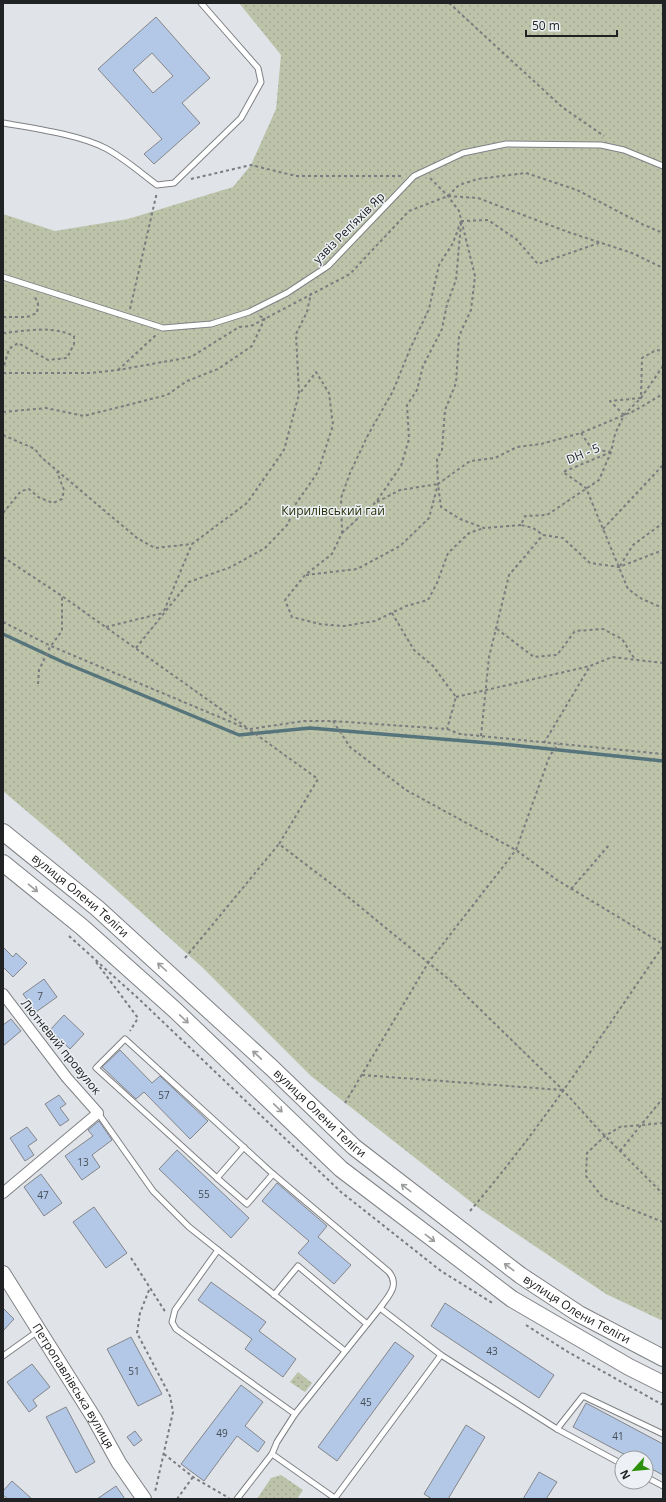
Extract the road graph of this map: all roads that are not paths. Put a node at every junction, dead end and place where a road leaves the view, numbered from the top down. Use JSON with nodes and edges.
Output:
{"nodes":[{"id":1,"x":201,"y":3,"type":"edge"},
{"id":2,"x":3,"y":122,"type":"edge"},
{"id":3,"x":663,"y":166,"type":"edge"},
{"id":4,"x":3,"y":277,"type":"edge"},
{"id":5,"x":3,"y":832,"type":"edge"},
{"id":6,"x":3,"y":863,"type":"edge"},
{"id":7,"x":3,"y":994,"type":"edge"},
{"id":8,"x":98,"y":1113,"type":"junction"},
{"id":9,"x":244,"y":1147,"type":"junction"},
{"id":10,"x":273,"y":1174,"type":"junction"},
{"id":11,"x":217,"y":1178,"type":"junction"},
{"id":12,"x":3,"y":1193,"type":"edge"},
{"id":13,"x":218,"y":1250,"type":"junction"},
{"id":14,"x":3,"y":1273,"type":"edge"},
{"id":15,"x":274,"y":1295,"type":"junction"},
{"id":16,"x":380,"y":1308,"type":"junction"},
{"id":17,"x":367,"y":1324,"type":"junction"},
{"id":18,"x":38,"y":1330,"type":"junction"},
{"id":19,"x":345,"y":1351,"type":"junction"},
{"id":20,"x":441,"y":1355,"type":"junction"},
{"id":21,"x":3,"y":1356,"type":"edge"},
{"id":22,"x":663,"y":1358,"type":"edge"},
{"id":23,"x":663,"y":1384,"type":"edge"},
{"id":24,"x":294,"y":1414,"type":"junction"},
{"id":25,"x":557,"y":1429,"type":"junction"},
{"id":26,"x":663,"y":1434,"type":"edge"},
{"id":27,"x":272,"y":1454,"type":"junction"},
{"id":28,"x":614,"y":1460,"type":"edge"},
{"id":29,"x":654,"y":1481,"type":"edge"},
{"id":30,"x":663,"y":1486,"type":"edge"},
{"id":31,"x":149,"y":1495,"type":"edge"},
{"id":32,"x":237,"y":1499,"type":"edge"},
{"id":33,"x":336,"y":1499,"type":"edge"}],
"edges":[{"from":1,"to":2,"type":"lane"},
{"from":3,"to":4,"type":"lane","name":"узвіз Репʼяхів Яр"},
{"from":22,"to":5,"type":"main road","name":"вулиця Олени Теліги","one_way":true},
{"from":6,"to":23,"type":"main road","name":"вулиця Олени Теліги","one_way":true},
{"from":7,"to":8,"type":"street","name":"Лютневий провулок"},
{"from":8,"to":12,"type":"street","name":"Лютневий провулок"},
{"from":8,"to":13,"type":"lane"},
{"from":9,"to":10,"type":"lane"},
{"from":9,"to":11,"type":"lane"},
{"from":9,"to":11,"type":"lane"},
{"from":10,"to":11,"type":"lane"},
{"from":10,"to":16,"type":"lane"},
{"from":13,"to":15,"type":"lane"},
{"from":13,"to":24,"type":"lane"},
{"from":14,"to":18,"type":"street","name":"Петропавлівська вулиця"},
{"from":15,"to":17,"type":"lane"},
{"from":15,"to":19,"type":"lane"},
{"from":16,"to":17,"type":"lane"},
{"from":16,"to":20,"type":"lane"},
{"from":17,"to":19,"type":"lane"},
{"from":18,"to":21,"type":"lane"},
{"from":18,"to":31,"type":"street","name":"Петропавлівська вулиця"},
{"from":19,"to":24,"type":"lane"},
{"from":20,"to":25,"type":"lane"},
{"from":20,"to":33,"type":"lane"},
{"from":24,"to":27,"type":"lane"},
{"from":25,"to":26,"type":"lane"},
{"from":25,"to":28,"type":"lane"},
{"from":27,"to":32,"type":"lane"},
{"from":27,"to":33,"type":"lane"},
{"from":29,"to":30,"type":"lane"}]}
